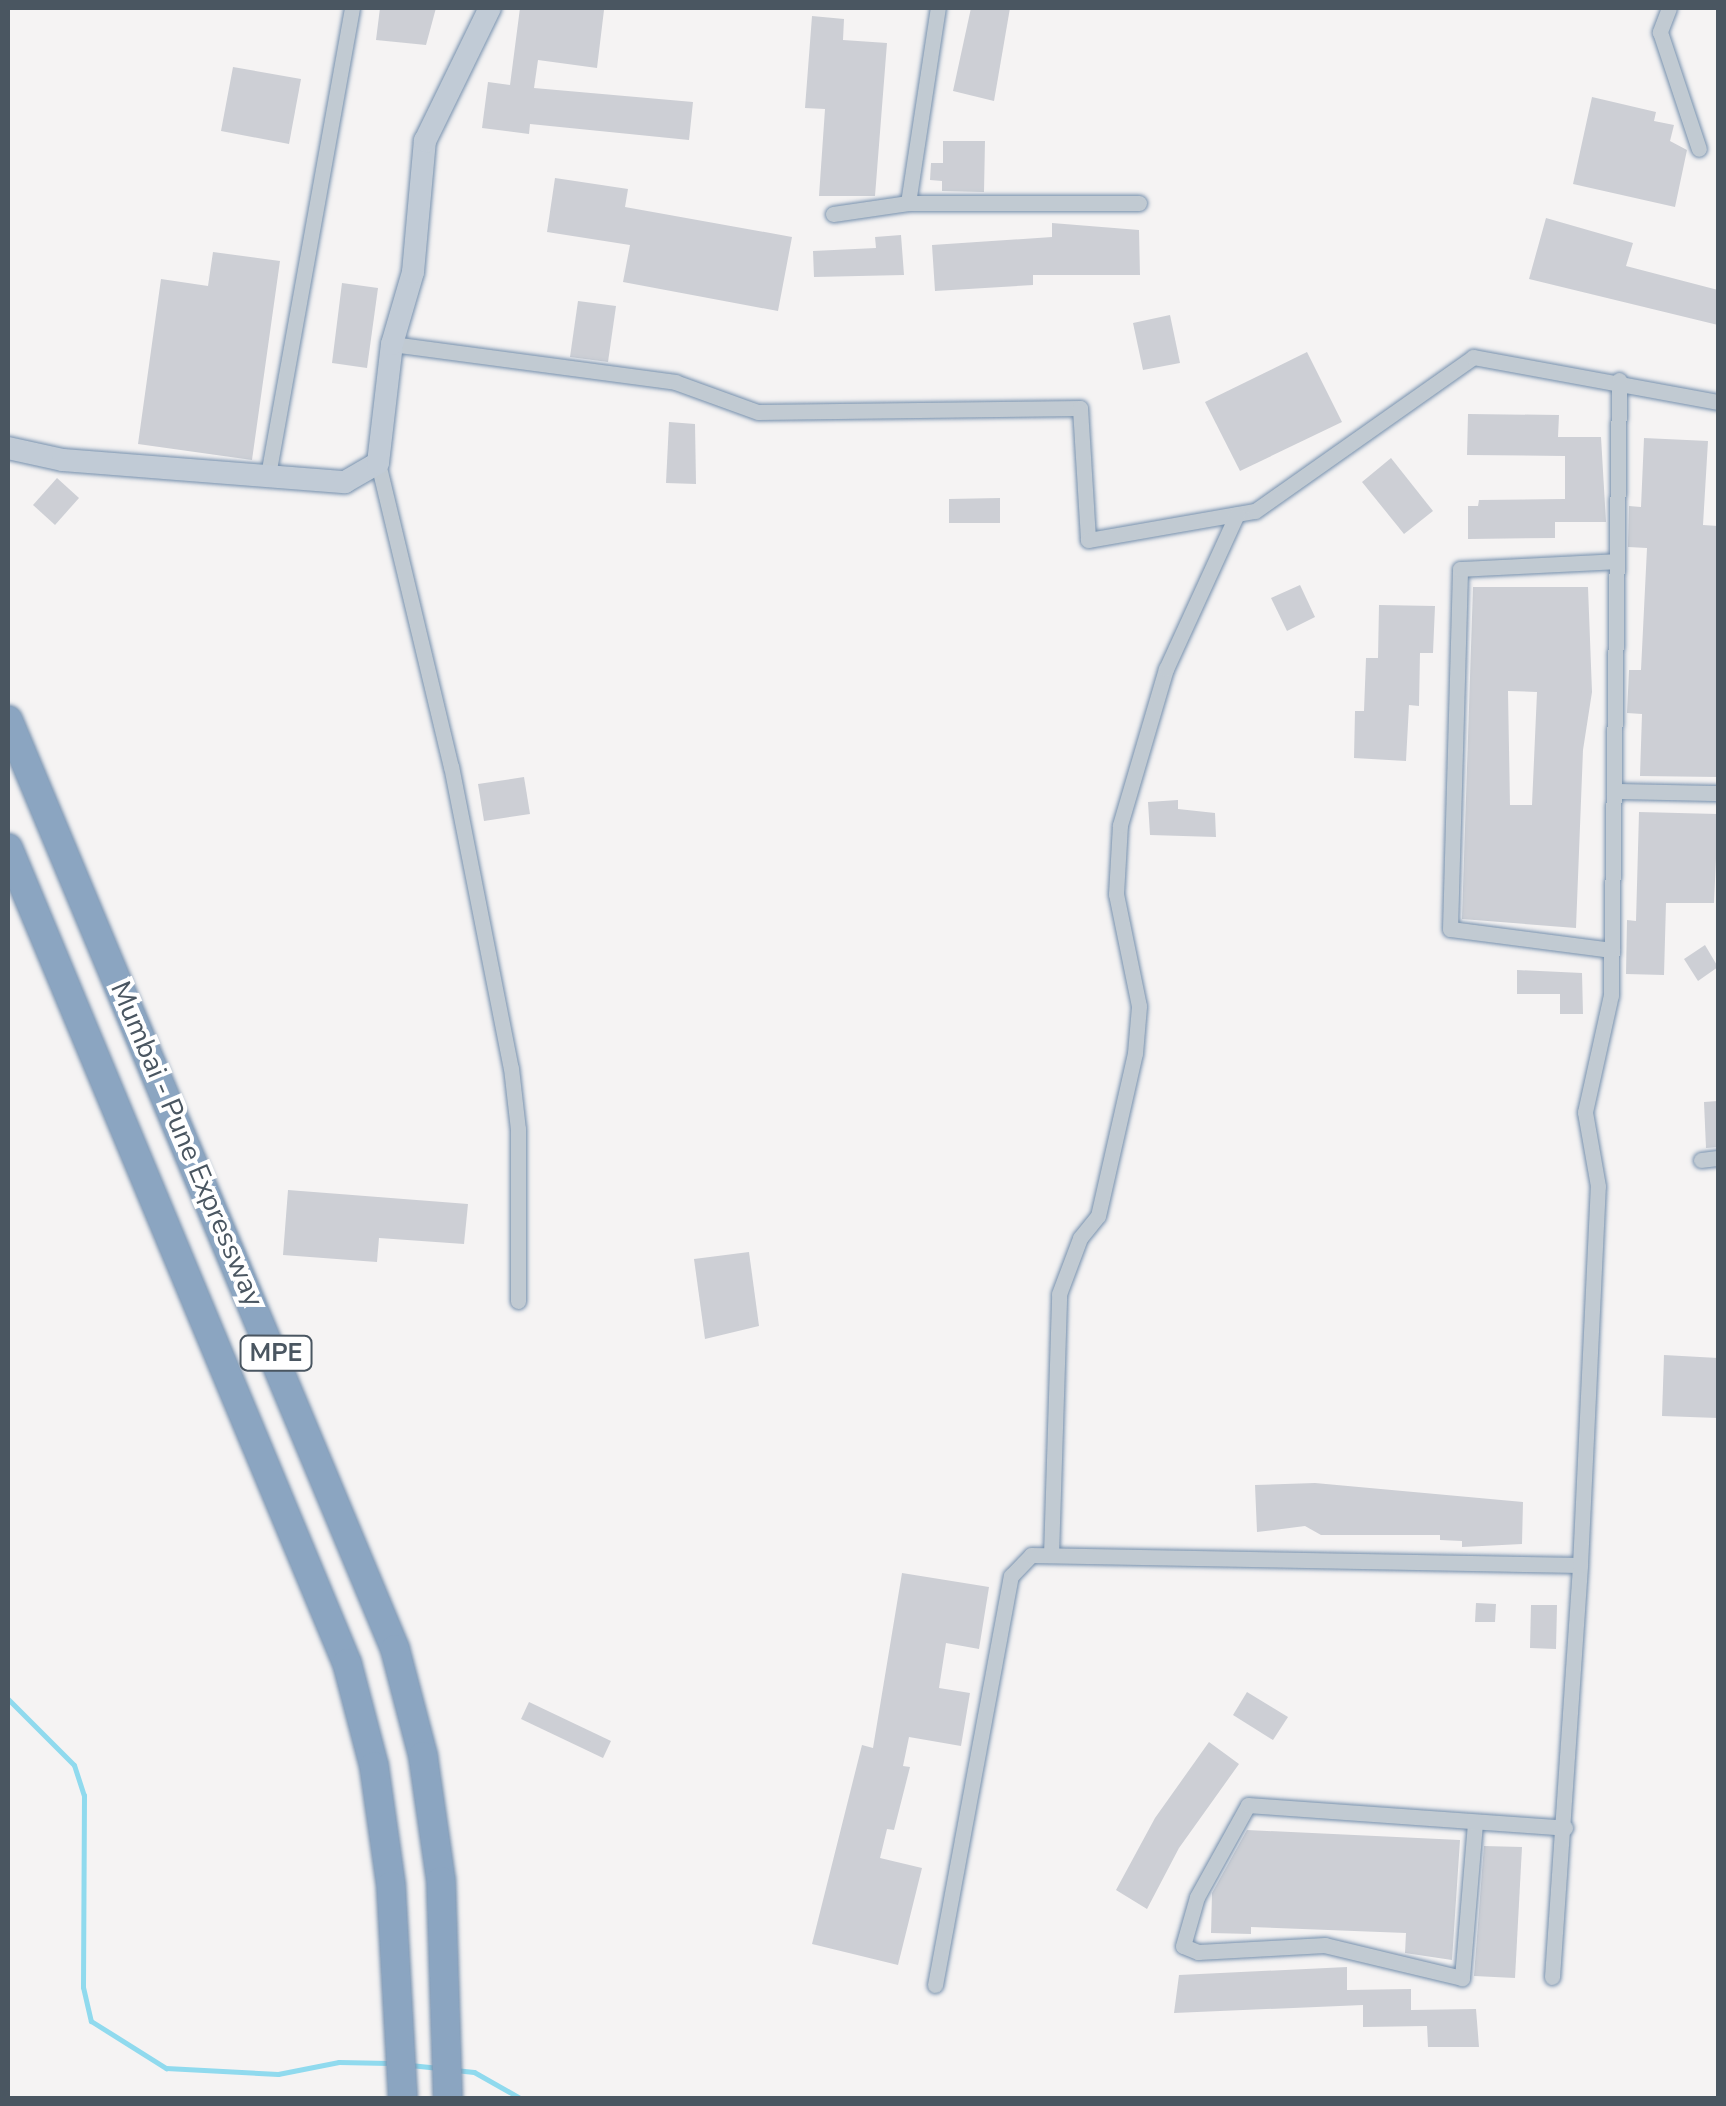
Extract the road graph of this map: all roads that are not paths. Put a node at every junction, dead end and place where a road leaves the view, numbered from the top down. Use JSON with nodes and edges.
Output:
{"nodes":[{"id":1,"x":352,"y":8,"type":"edge"},
{"id":2,"x":490,"y":8,"type":"edge"},
{"id":3,"x":938,"y":8,"type":"edge"},
{"id":4,"x":1669,"y":8,"type":"edge"},
{"id":5,"x":1699,"y":149,"type":"dead end"},
{"id":6,"x":908,"y":203,"type":"junction"},
{"id":7,"x":1139,"y":203,"type":"dead end"},
{"id":8,"x":833,"y":214,"type":"dead end"},
{"id":9,"x":392,"y":344,"type":"junction"},
{"id":10,"x":1620,"y":380,"type":"junction"},
{"id":11,"x":1718,"y":402,"type":"edge"},
{"id":12,"x":8,"y":448,"type":"edge"},
{"id":13,"x":378,"y":463,"type":"junction"},
{"id":14,"x":268,"y":475,"type":"junction"},
{"id":15,"x":1237,"y":514,"type":"junction"},
{"id":16,"x":1617,"y":561,"type":"junction"},
{"id":17,"x":8,"y":720,"type":"edge"},
{"id":18,"x":1614,"y":791,"type":"junction"},
{"id":19,"x":1718,"y":793,"type":"edge"},
{"id":20,"x":8,"y":848,"type":"edge"},
{"id":21,"x":1612,"y":950,"type":"junction"},
{"id":22,"x":1718,"y":1158,"type":"edge"},
{"id":23,"x":1701,"y":1160,"type":"dead end"},
{"id":24,"x":518,"y":1301,"type":"dead end"},
{"id":25,"x":1051,"y":1555,"type":"junction"},
{"id":26,"x":1580,"y":1565,"type":"junction"},
{"id":27,"x":1475,"y":1823,"type":"junction"},
{"id":28,"x":1565,"y":1828,"type":"junction"},
{"id":29,"x":1552,"y":1977,"type":"dead end"},
{"id":30,"x":936,"y":1985,"type":"dead end"},
{"id":31,"x":403,"y":2098,"type":"edge"},
{"id":32,"x":448,"y":2098,"type":"edge"}],
"edges":[{"from":1,"to":14,"type":"street"},
{"from":2,"to":9,"type":"street"},
{"from":3,"to":6,"type":"street"},
{"from":4,"to":5,"type":"street"},
{"from":6,"to":7,"type":"street"},
{"from":6,"to":8,"type":"street"},
{"from":9,"to":13,"type":"street"},
{"from":9,"to":15,"type":"street"},
{"from":10,"to":11,"type":"street"},
{"from":10,"to":15,"type":"street"},
{"from":10,"to":16,"type":"street"},
{"from":12,"to":14,"type":"street"},
{"from":13,"to":14,"type":"street"},
{"from":13,"to":24,"type":"street"},
{"from":15,"to":25,"type":"street"},
{"from":16,"to":18,"type":"street"},
{"from":16,"to":21,"type":"street"},
{"from":17,"to":32,"type":"highway","name":"Mumbai - Pune Expressway","number":"MPE"},
{"from":18,"to":19,"type":"street"},
{"from":18,"to":21,"type":"street"},
{"from":20,"to":31,"type":"highway","name":"Mumbai - Pune Expressway","number":"MPE"},
{"from":21,"to":26,"type":"street"},
{"from":22,"to":23,"type":"street"},
{"from":25,"to":26,"type":"street"},
{"from":25,"to":30,"type":"street"},
{"from":26,"to":28,"type":"street"},
{"from":27,"to":27,"type":"street"},
{"from":27,"to":28,"type":"street"},
{"from":28,"to":29,"type":"street"}]}
